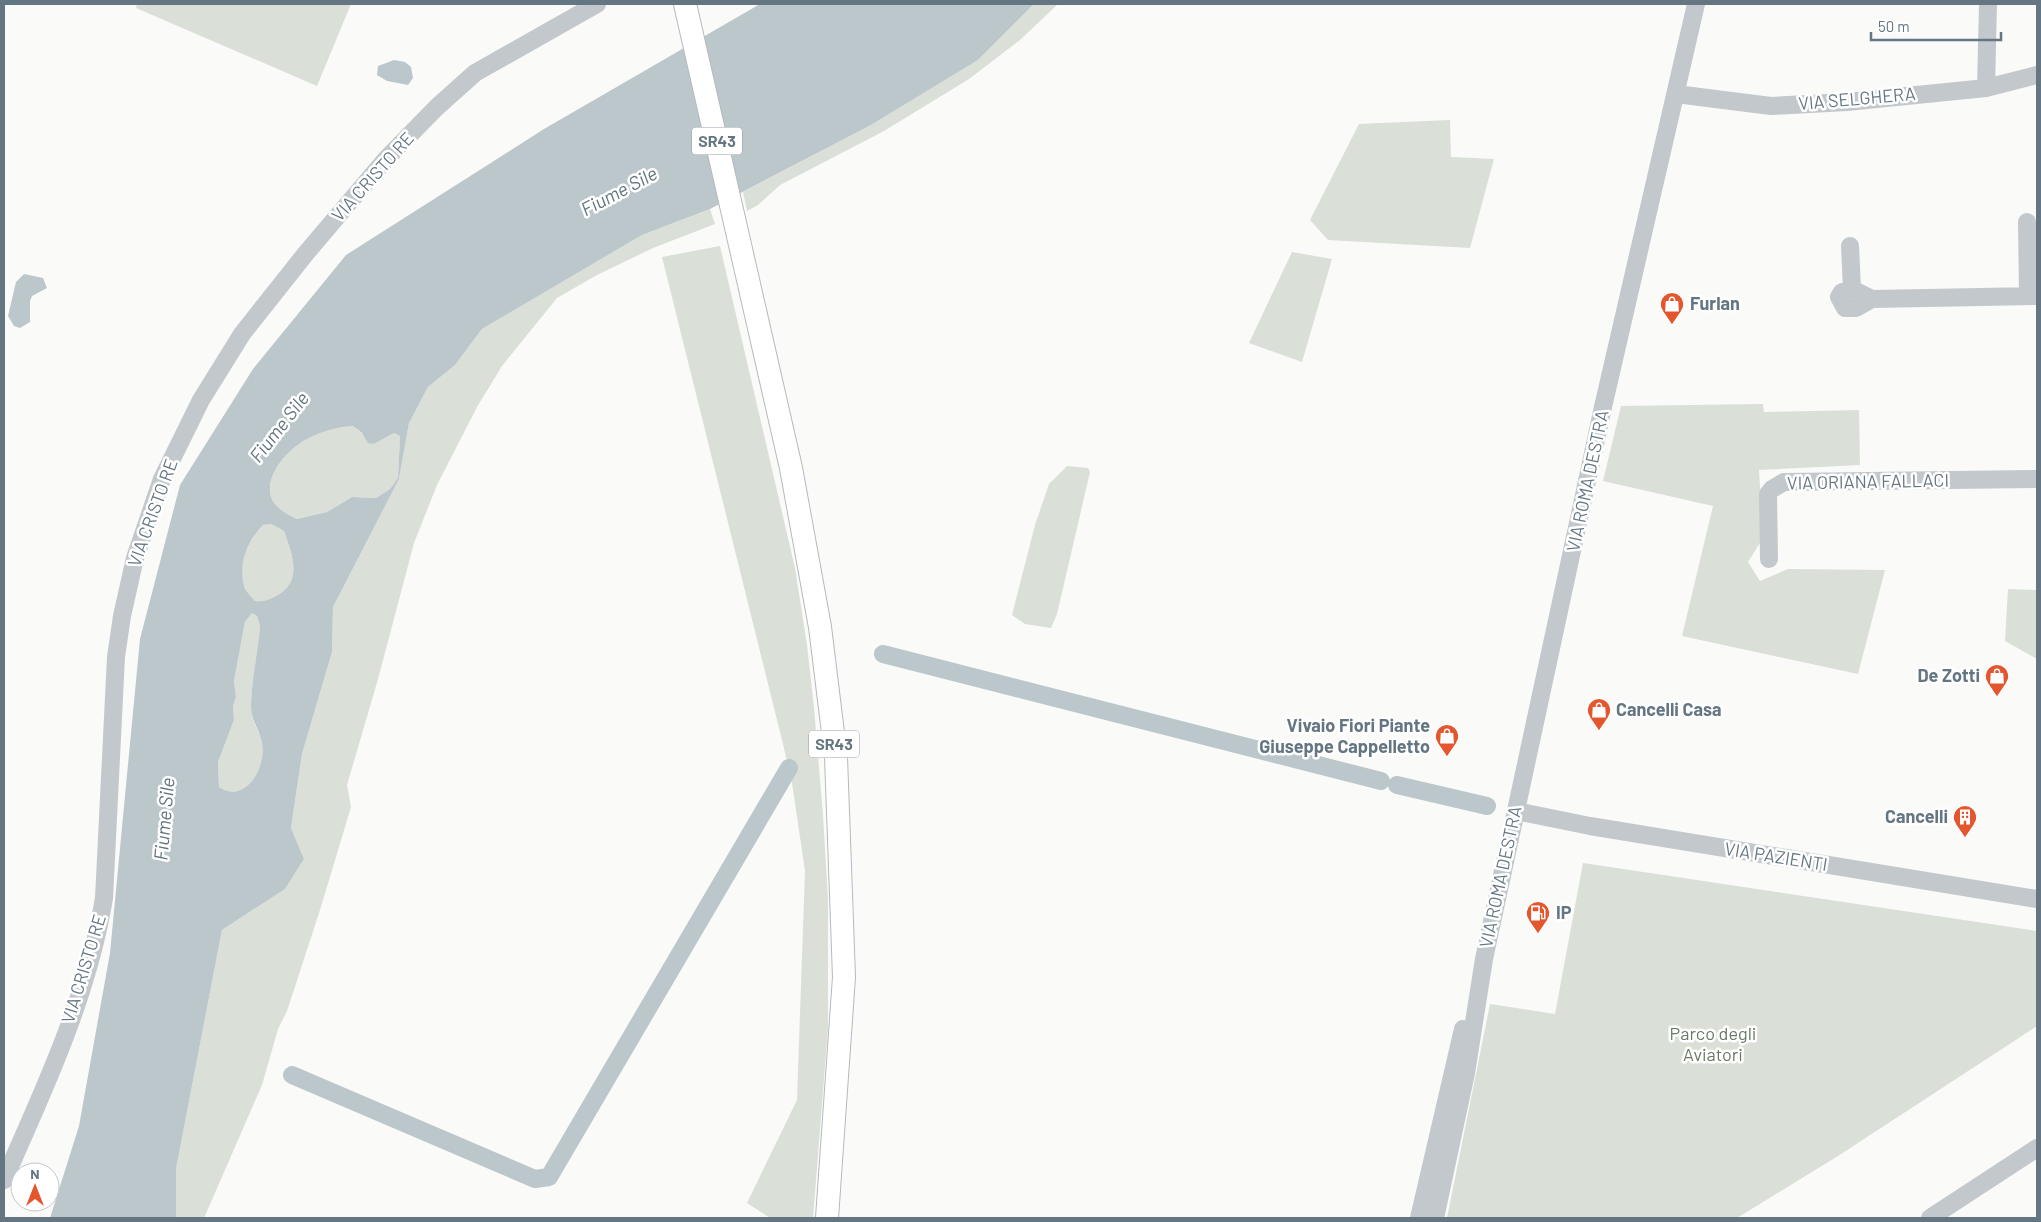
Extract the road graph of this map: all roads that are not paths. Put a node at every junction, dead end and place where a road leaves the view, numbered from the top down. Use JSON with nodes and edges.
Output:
{"nodes":[{"id":1,"x":597,"y":4,"type":"edge"},
{"id":2,"x":685,"y":4,"type":"edge"},
{"id":3,"x":1696,"y":4,"type":"edge"},
{"id":4,"x":1988,"y":4,"type":"edge"},
{"id":5,"x":2037,"y":75,"type":"edge"},
{"id":6,"x":1986,"y":88,"type":"junction"},
{"id":7,"x":1676,"y":94,"type":"junction"},
{"id":8,"x":2026,"y":222,"type":"dead end"},
{"id":9,"x":1850,"y":246,"type":"dead end"},
{"id":10,"x":2032,"y":296,"type":"edge"},
{"id":11,"x":2037,"y":479,"type":"edge"},
{"id":12,"x":1769,"y":559,"type":"dead end"},
{"id":13,"x":1516,"y":811,"type":"junction"},
{"id":14,"x":2037,"y":899,"type":"edge"},
{"id":15,"x":1484,"y":959,"type":"junction"},
{"id":16,"x":2037,"y":1148,"type":"edge"},
{"id":17,"x":4,"y":1180,"type":"edge"},
{"id":18,"x":1424,"y":1197,"type":"junction"},
{"id":19,"x":827,"y":1218,"type":"edge"},
{"id":20,"x":1419,"y":1218,"type":"edge"},
{"id":21,"x":1424,"y":1218,"type":"edge"},
{"id":22,"x":1435,"y":1218,"type":"edge"},
{"id":23,"x":1930,"y":1218,"type":"edge"}],
"edges":[{"from":1,"to":17,"type":"street","name":"VIA CRISTO RE"},
{"from":2,"to":19,"type":"main road","number":"SR43"},
{"from":3,"to":7,"type":"street","name":"VIA ROMA DESTRA"},
{"from":4,"to":6,"type":"street"},
{"from":5,"to":6,"type":"street","name":"VIA SELGHERA"},
{"from":6,"to":7,"type":"street","name":"VIA SELGHERA"},
{"from":7,"to":13,"type":"street","name":"VIA ROMA DESTRA"},
{"from":8,"to":10,"type":"street"},
{"from":9,"to":10,"type":"street"},
{"from":11,"to":12,"type":"street","name":"VIA ORIANA FALLACI"},
{"from":13,"to":14,"type":"street","name":"VIA PAZIENTI"},
{"from":13,"to":15,"type":"street","name":"VIA ROMA DESTRA"},
{"from":15,"to":18,"type":"street","name":"VIA ROMA DESTRA"},
{"from":15,"to":22,"type":"street","name":"VIA ROMA DESTRA"},
{"from":16,"to":23,"type":"street"},
{"from":18,"to":20,"type":"street","name":"VIA ROMA DESTRA"},
{"from":18,"to":21,"type":"street","name":"VIA ROMA DESTRA"}]}
